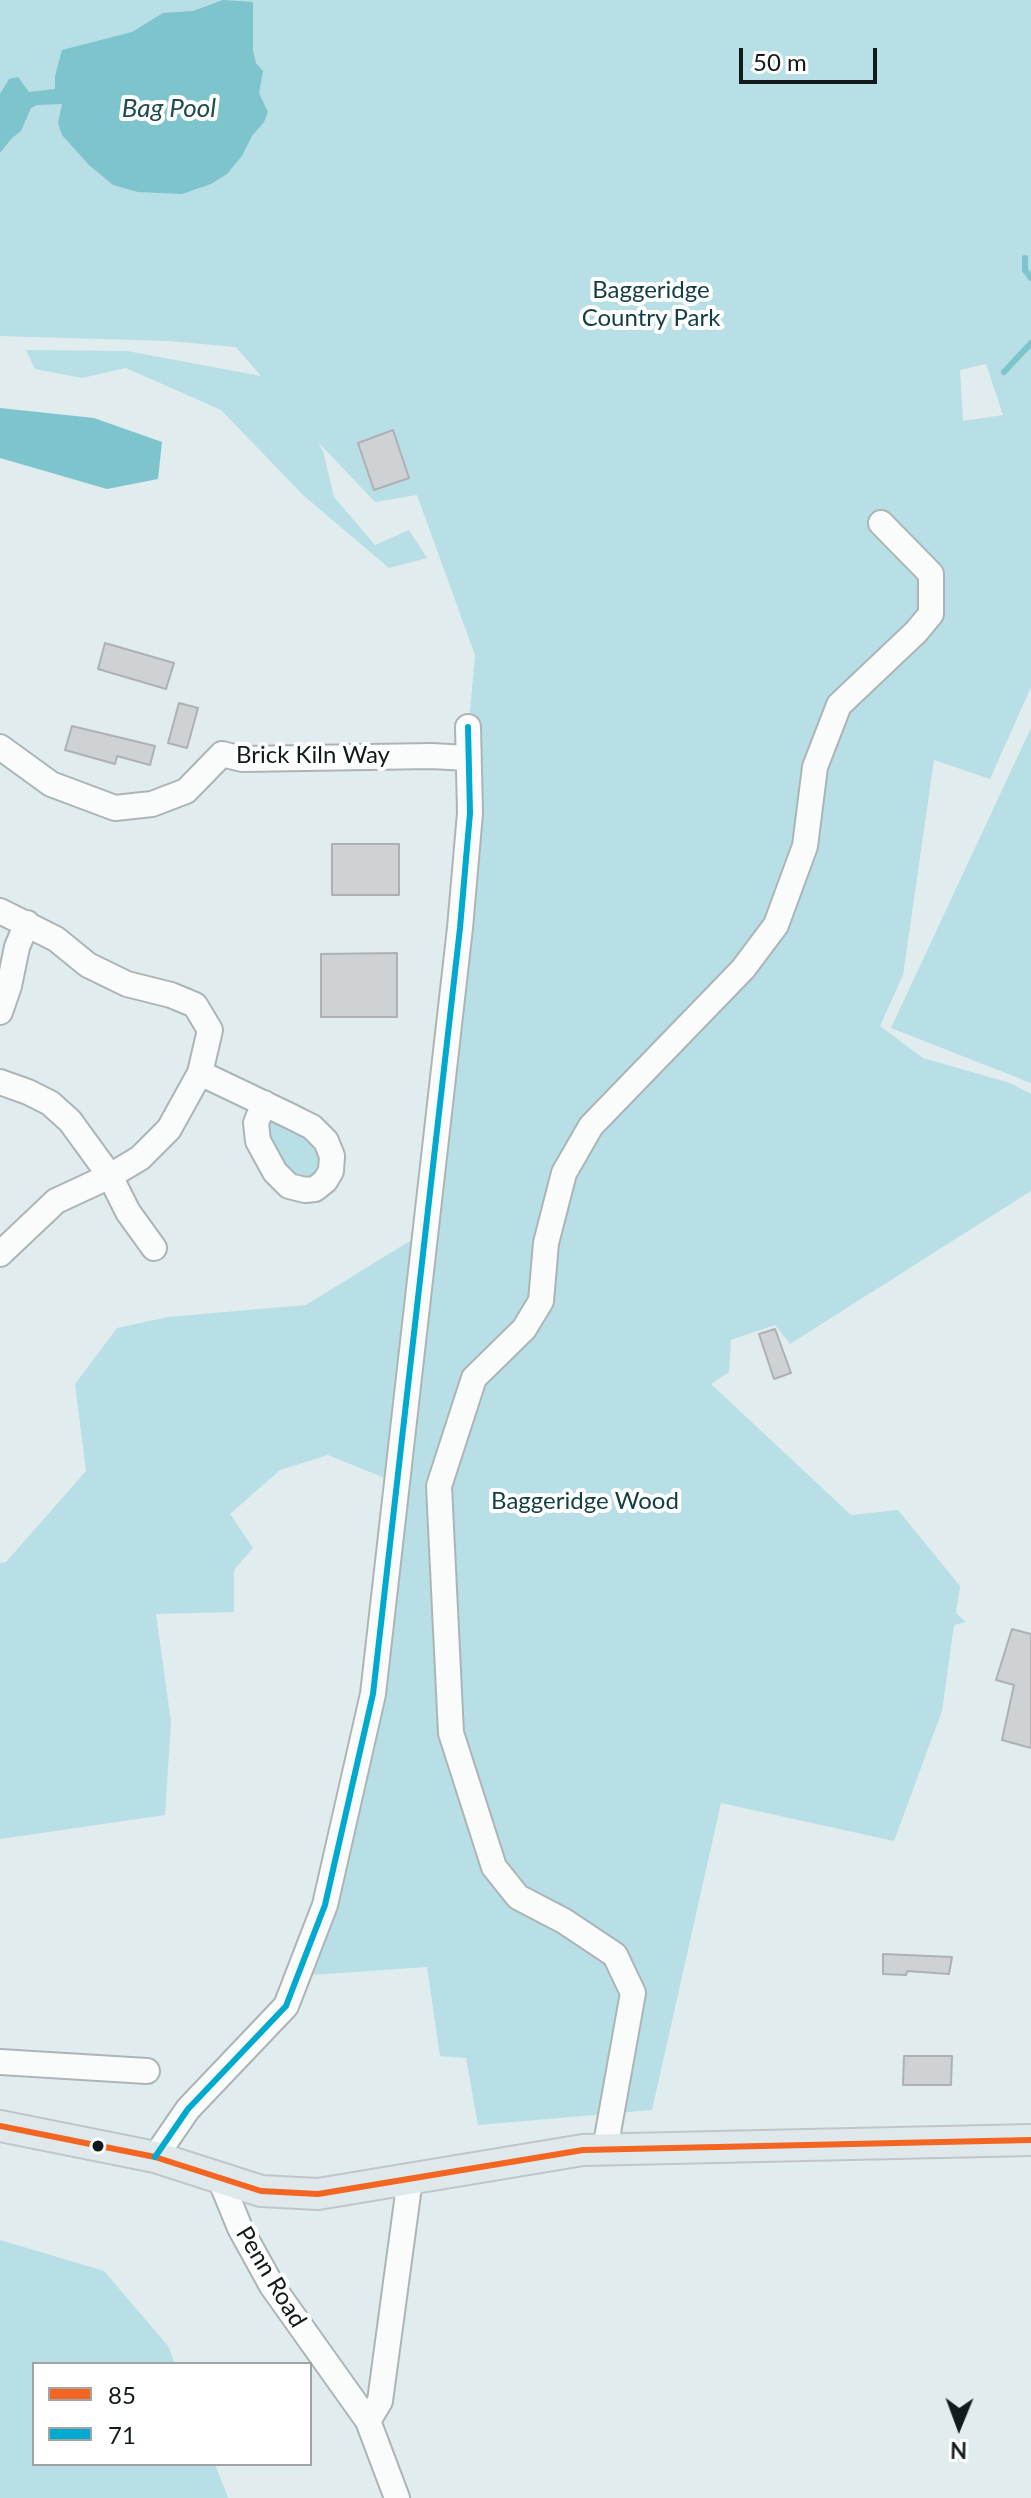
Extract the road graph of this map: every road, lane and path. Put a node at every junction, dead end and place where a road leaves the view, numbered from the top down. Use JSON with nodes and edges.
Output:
{"nodes":[{"id":1,"x":881,"y":523,"type":"dead end"},
{"id":2,"x":468,"y":727,"type":"dead end"},
{"id":3,"x":0,"y":747,"type":"edge"},
{"id":4,"x":468,"y":758,"type":"junction"},
{"id":5,"x":0,"y":911,"type":"edge"},
{"id":6,"x":27,"y":923,"type":"junction"},
{"id":7,"x":0,"y":1012,"type":"edge"},
{"id":8,"x":200,"y":1073,"type":"junction"},
{"id":9,"x":0,"y":1082,"type":"edge"},
{"id":10,"x":264,"y":1103,"type":"dead end"},
{"id":11,"x":110,"y":1176,"type":"junction"},
{"id":12,"x":154,"y":1248,"type":"dead end"},
{"id":13,"x":0,"y":1254,"type":"edge"},
{"id":14,"x":0,"y":2062,"type":"edge"},
{"id":15,"x":147,"y":2071,"type":"dead end"},
{"id":16,"x":0,"y":2126,"type":"edge"},
{"id":17,"x":1031,"y":2140,"type":"edge"},
{"id":18,"x":605,"y":2149,"type":"junction"},
{"id":19,"x":155,"y":2157,"type":"junction"},
{"id":20,"x":220,"y":2179,"type":"junction"},
{"id":21,"x":410,"y":2179,"type":"junction"},
{"id":22,"x":368,"y":2421,"type":"junction"},
{"id":23,"x":397,"y":2498,"type":"edge"}],
"edges":[{"from":1,"to":18,"type":"street"},
{"from":2,"to":4,"type":"street"},
{"from":3,"to":4,"type":"street","name":"Brick Kiln Way"},
{"from":4,"to":19,"type":"street"},
{"from":5,"to":6,"type":"street"},
{"from":6,"to":7,"type":"street"},
{"from":6,"to":8,"type":"street"},
{"from":8,"to":10,"type":"street"},
{"from":8,"to":11,"type":"street"},
{"from":9,"to":11,"type":"street"},
{"from":11,"to":12,"type":"street"},
{"from":11,"to":13,"type":"street"},
{"from":14,"to":15,"type":"street"},
{"from":16,"to":19,"type":"main road"},
{"from":17,"to":18,"type":"main road"},
{"from":18,"to":21,"type":"main road"},
{"from":19,"to":20,"type":"main road"},
{"from":20,"to":21,"type":"main road"},
{"from":20,"to":22,"type":"street","name":"Penn Road"},
{"from":21,"to":22,"type":"street"},
{"from":22,"to":23,"type":"street","name":"Penn Road"}]}
